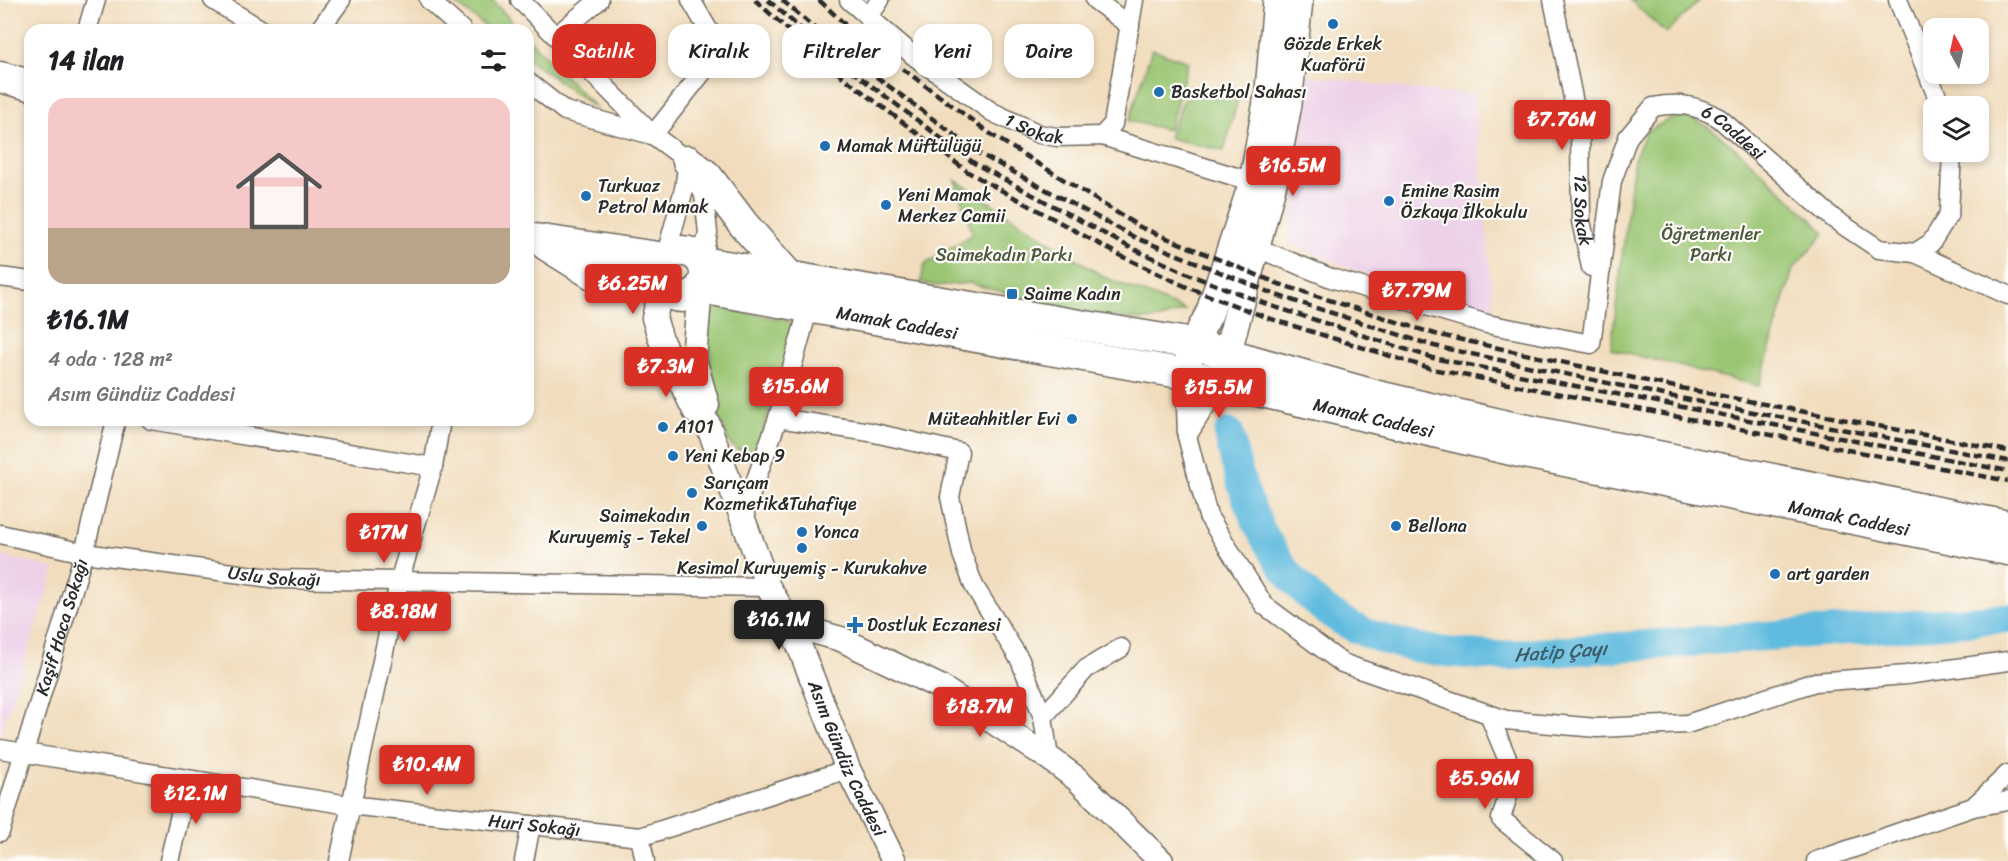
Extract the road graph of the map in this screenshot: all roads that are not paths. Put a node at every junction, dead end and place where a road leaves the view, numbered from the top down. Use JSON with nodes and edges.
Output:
{"nodes":[{"id":1,"x":96,"y":0,"type":"edge"},
{"id":2,"x":213,"y":0,"type":"edge"},
{"id":3,"x":341,"y":0,"type":"edge"},
{"id":4,"x":429,"y":0,"type":"edge"},
{"id":5,"x":520,"y":0,"type":"edge"},
{"id":6,"x":599,"y":0,"type":"edge"},
{"id":7,"x":691,"y":0,"type":"edge"},
{"id":8,"x":849,"y":0,"type":"edge"},
{"id":9,"x":880,"y":0,"type":"edge"},
{"id":10,"x":1095,"y":0,"type":"edge"},
{"id":11,"x":1134,"y":0,"type":"edge"},
{"id":12,"x":1277,"y":0,"type":"edge"},
{"id":13,"x":1299,"y":0,"type":"edge"},
{"id":14,"x":1553,"y":0,"type":"edge"},
{"id":15,"x":1898,"y":0,"type":"edge"},
{"id":16,"x":868,"y":18,"type":"junction"},
{"id":17,"x":89,"y":24,"type":"edge"},
{"id":18,"x":252,"y":24,"type":"edge"},
{"id":19,"x":323,"y":24,"type":"edge"},
{"id":20,"x":455,"y":24,"type":"edge"},
{"id":21,"x":570,"y":24,"type":"edge"},
{"id":22,"x":1130,"y":26,"type":"junction"},
{"id":23,"x":552,"y":32,"type":"edge"},
{"id":24,"x":0,"y":77,"type":"edge"},
{"id":25,"x":597,"y":78,"type":"edge"},
{"id":26,"x":24,"y":83,"type":"edge"},
{"id":27,"x":534,"y":87,"type":"edge"},
{"id":28,"x":1937,"y":96,"type":"edge"},
{"id":29,"x":653,"y":135,"type":"junction"},
{"id":30,"x":1102,"y":136,"type":"junction"},
{"id":31,"x":688,"y":161,"type":"junction"},
{"id":32,"x":1952,"y":162,"type":"edge"},
{"id":33,"x":1253,"y":182,"type":"junction"},
{"id":34,"x":534,"y":240,"type":"edge"},
{"id":35,"x":1257,"y":249,"type":"junction"},
{"id":36,"x":1915,"y":253,"type":"junction"},
{"id":37,"x":1601,"y":270,"type":"junction"},
{"id":38,"x":663,"y":272,"type":"junction"},
{"id":39,"x":701,"y":275,"type":"junction"},
{"id":40,"x":789,"y":276,"type":"junction"},
{"id":41,"x":0,"y":278,"type":"edge"},
{"id":42,"x":24,"y":280,"type":"edge"},
{"id":43,"x":2008,"y":295,"type":"edge"},
{"id":44,"x":809,"y":306,"type":"junction"},
{"id":45,"x":1193,"y":344,"type":"junction"},
{"id":46,"x":1227,"y":351,"type":"junction"},
{"id":47,"x":1185,"y":374,"type":"junction"},
{"id":48,"x":1220,"y":383,"type":"junction"},
{"id":49,"x":778,"y":418,"type":"junction"},
{"id":50,"x":706,"y":422,"type":"junction"},
{"id":51,"x":115,"y":426,"type":"edge"},
{"id":52,"x":188,"y":426,"type":"edge"},
{"id":53,"x":440,"y":426,"type":"edge"},
{"id":54,"x":1187,"y":436,"type":"junction"},
{"id":55,"x":433,"y":467,"type":"junction"},
{"id":56,"x":743,"y":516,"type":"junction"},
{"id":57,"x":2008,"y":526,"type":"edge"},
{"id":58,"x":0,"y":534,"type":"edge"},
{"id":59,"x":2008,"y":550,"type":"edge"},
{"id":60,"x":84,"y":553,"type":"junction"},
{"id":61,"x":399,"y":582,"type":"junction"},
{"id":62,"x":768,"y":587,"type":"junction"},
{"id":63,"x":791,"y":625,"type":"junction"},
{"id":64,"x":1121,"y":648,"type":"dead end"},
{"id":65,"x":2008,"y":661,"type":"edge"},
{"id":66,"x":1489,"y":715,"type":"junction"},
{"id":67,"x":1043,"y":717,"type":"junction"},
{"id":68,"x":0,"y":749,"type":"edge"},
{"id":69,"x":24,"y":754,"type":"junction"},
{"id":70,"x":1049,"y":758,"type":"junction"},
{"id":71,"x":848,"y":769,"type":"junction"},
{"id":72,"x":2008,"y":774,"type":"edge"},
{"id":73,"x":188,"y":781,"type":"junction"},
{"id":74,"x":2008,"y":801,"type":"edge"},
{"id":75,"x":349,"y":805,"type":"junction"},
{"id":76,"x":1973,"y":807,"type":"junction"},
{"id":77,"x":531,"y":825,"type":"junction"},
{"id":78,"x":0,"y":832,"type":"edge"},
{"id":79,"x":640,"y":837,"type":"junction"},
{"id":80,"x":170,"y":861,"type":"edge"},
{"id":81,"x":339,"y":861,"type":"edge"},
{"id":82,"x":524,"y":861,"type":"edge"},
{"id":83,"x":645,"y":861,"type":"edge"},
{"id":84,"x":894,"y":861,"type":"edge"},
{"id":85,"x":1161,"y":861,"type":"edge"},
{"id":86,"x":1553,"y":861,"type":"edge"},
{"id":87,"x":1816,"y":861,"type":"edge"}],
"edges":[{"from":1,"to":17,"type":"street"},
{"from":2,"to":18,"type":"street"},
{"from":3,"to":19,"type":"street"},
{"from":4,"to":20,"type":"street"},
{"from":5,"to":23,"type":"street"},
{"from":6,"to":21,"type":"street"},
{"from":7,"to":29,"type":"street"},
{"from":8,"to":16,"type":"street","name":"1 Sokak"},
{"from":9,"to":16,"type":"street"},
{"from":10,"to":22,"type":"street"},
{"from":11,"to":22,"type":"street"},
{"from":12,"to":33,"type":"main road"},
{"from":13,"to":35,"type":"main road"},
{"from":14,"to":37,"type":"street","name":"12 Sokak"},
{"from":15,"to":28,"type":"street"},
{"from":16,"to":30,"type":"street","name":"1 Sokak"},
{"from":22,"to":30,"type":"street"},
{"from":24,"to":26,"type":"main road"},
{"from":25,"to":29,"type":"street"},
{"from":27,"to":29,"type":"street"},
{"from":29,"to":31,"type":"street"},
{"from":30,"to":33,"type":"street","name":"1 Sokak"},
{"from":31,"to":38,"type":"street"},
{"from":31,"to":39,"type":"street"},
{"from":31,"to":40,"type":"main road"},
{"from":32,"to":36,"type":"street"},
{"from":33,"to":45,"type":"main road"},
{"from":34,"to":38,"type":"main road"},
{"from":35,"to":37,"type":"street","name":"6 Caddesi"},
{"from":35,"to":46,"type":"main road"},
{"from":36,"to":37,"type":"street","name":"6 Caddesi"},
{"from":36,"to":43,"type":"street","name":"6 Caddesi"},
{"from":38,"to":39,"type":"main road"},
{"from":38,"to":39,"type":"main road"},
{"from":38,"to":50,"type":"street","name":"Asım Gündüz Caddesi"},
{"from":39,"to":40,"type":"main road","name":"Mamak Caddesi"},
{"from":39,"to":44,"type":"main road","name":"Mamak Caddesi"},
{"from":39,"to":50,"type":"street","name":"Asım Gündüz Caddesi"},
{"from":40,"to":45,"type":"main road","name":"Mamak Caddesi"},
{"from":41,"to":42,"type":"street"},
{"from":44,"to":47,"type":"main road","name":"Mamak Caddesi"},
{"from":44,"to":49,"type":"street"},
{"from":45,"to":46,"type":"main road","name":"Mamak Caddesi"},
{"from":45,"to":47,"type":"main road"},
{"from":46,"to":48,"type":"main road"},
{"from":46,"to":57,"type":"main road","name":"Mamak Caddesi"},
{"from":47,"to":48,"type":"main road","name":"Mamak Caddesi"},
{"from":47,"to":54,"type":"street"},
{"from":48,"to":54,"type":"street"},
{"from":48,"to":59,"type":"main road","name":"Mamak Caddesi"},
{"from":49,"to":56,"type":"street"},
{"from":49,"to":67,"type":"street"},
{"from":50,"to":56,"type":"street","name":"Asım Gündüz Caddesi"},
{"from":51,"to":60,"type":"street","name":"Kaşif Hoca Sokağı"},
{"from":52,"to":55,"type":"street"},
{"from":53,"to":55,"type":"street"},
{"from":54,"to":66,"type":"street"},
{"from":55,"to":61,"type":"street"},
{"from":56,"to":62,"type":"street","name":"Asım Gündüz Caddesi"},
{"from":58,"to":60,"type":"street","name":"Uslu Sokağı"},
{"from":60,"to":61,"type":"street","name":"Uslu Sokağı"},
{"from":60,"to":69,"type":"street","name":"Kaşif Hoca Sokağı"},
{"from":61,"to":62,"type":"street","name":"Uslu Sokağı"},
{"from":61,"to":75,"type":"street"},
{"from":62,"to":63,"type":"street","name":"Asım Gündüz Caddesi"},
{"from":63,"to":70,"type":"street"},
{"from":63,"to":71,"type":"street","name":"Asım Gündüz Caddesi"},
{"from":64,"to":67,"type":"street"},
{"from":65,"to":66,"type":"street"},
{"from":66,"to":86,"type":"street"},
{"from":67,"to":70,"type":"street"},
{"from":68,"to":69,"type":"street","name":"Huri Sokağı"},
{"from":69,"to":73,"type":"street","name":"Huri Sokağı"},
{"from":69,"to":78,"type":"street","name":"Kaşif Hoca Sokağı"},
{"from":70,"to":85,"type":"street"},
{"from":71,"to":79,"type":"street","name":"Huri Sokağı"},
{"from":71,"to":84,"type":"street","name":"Asım Gündüz Caddesi"},
{"from":72,"to":76,"type":"street"},
{"from":73,"to":75,"type":"street","name":"Huri Sokağı"},
{"from":73,"to":80,"type":"street"},
{"from":74,"to":76,"type":"street"},
{"from":75,"to":77,"type":"street","name":"Huri Sokağı"},
{"from":75,"to":81,"type":"street"},
{"from":76,"to":87,"type":"street"},
{"from":77,"to":79,"type":"street","name":"Huri Sokağı"},
{"from":77,"to":82,"type":"street"},
{"from":79,"to":83,"type":"street"}]}
